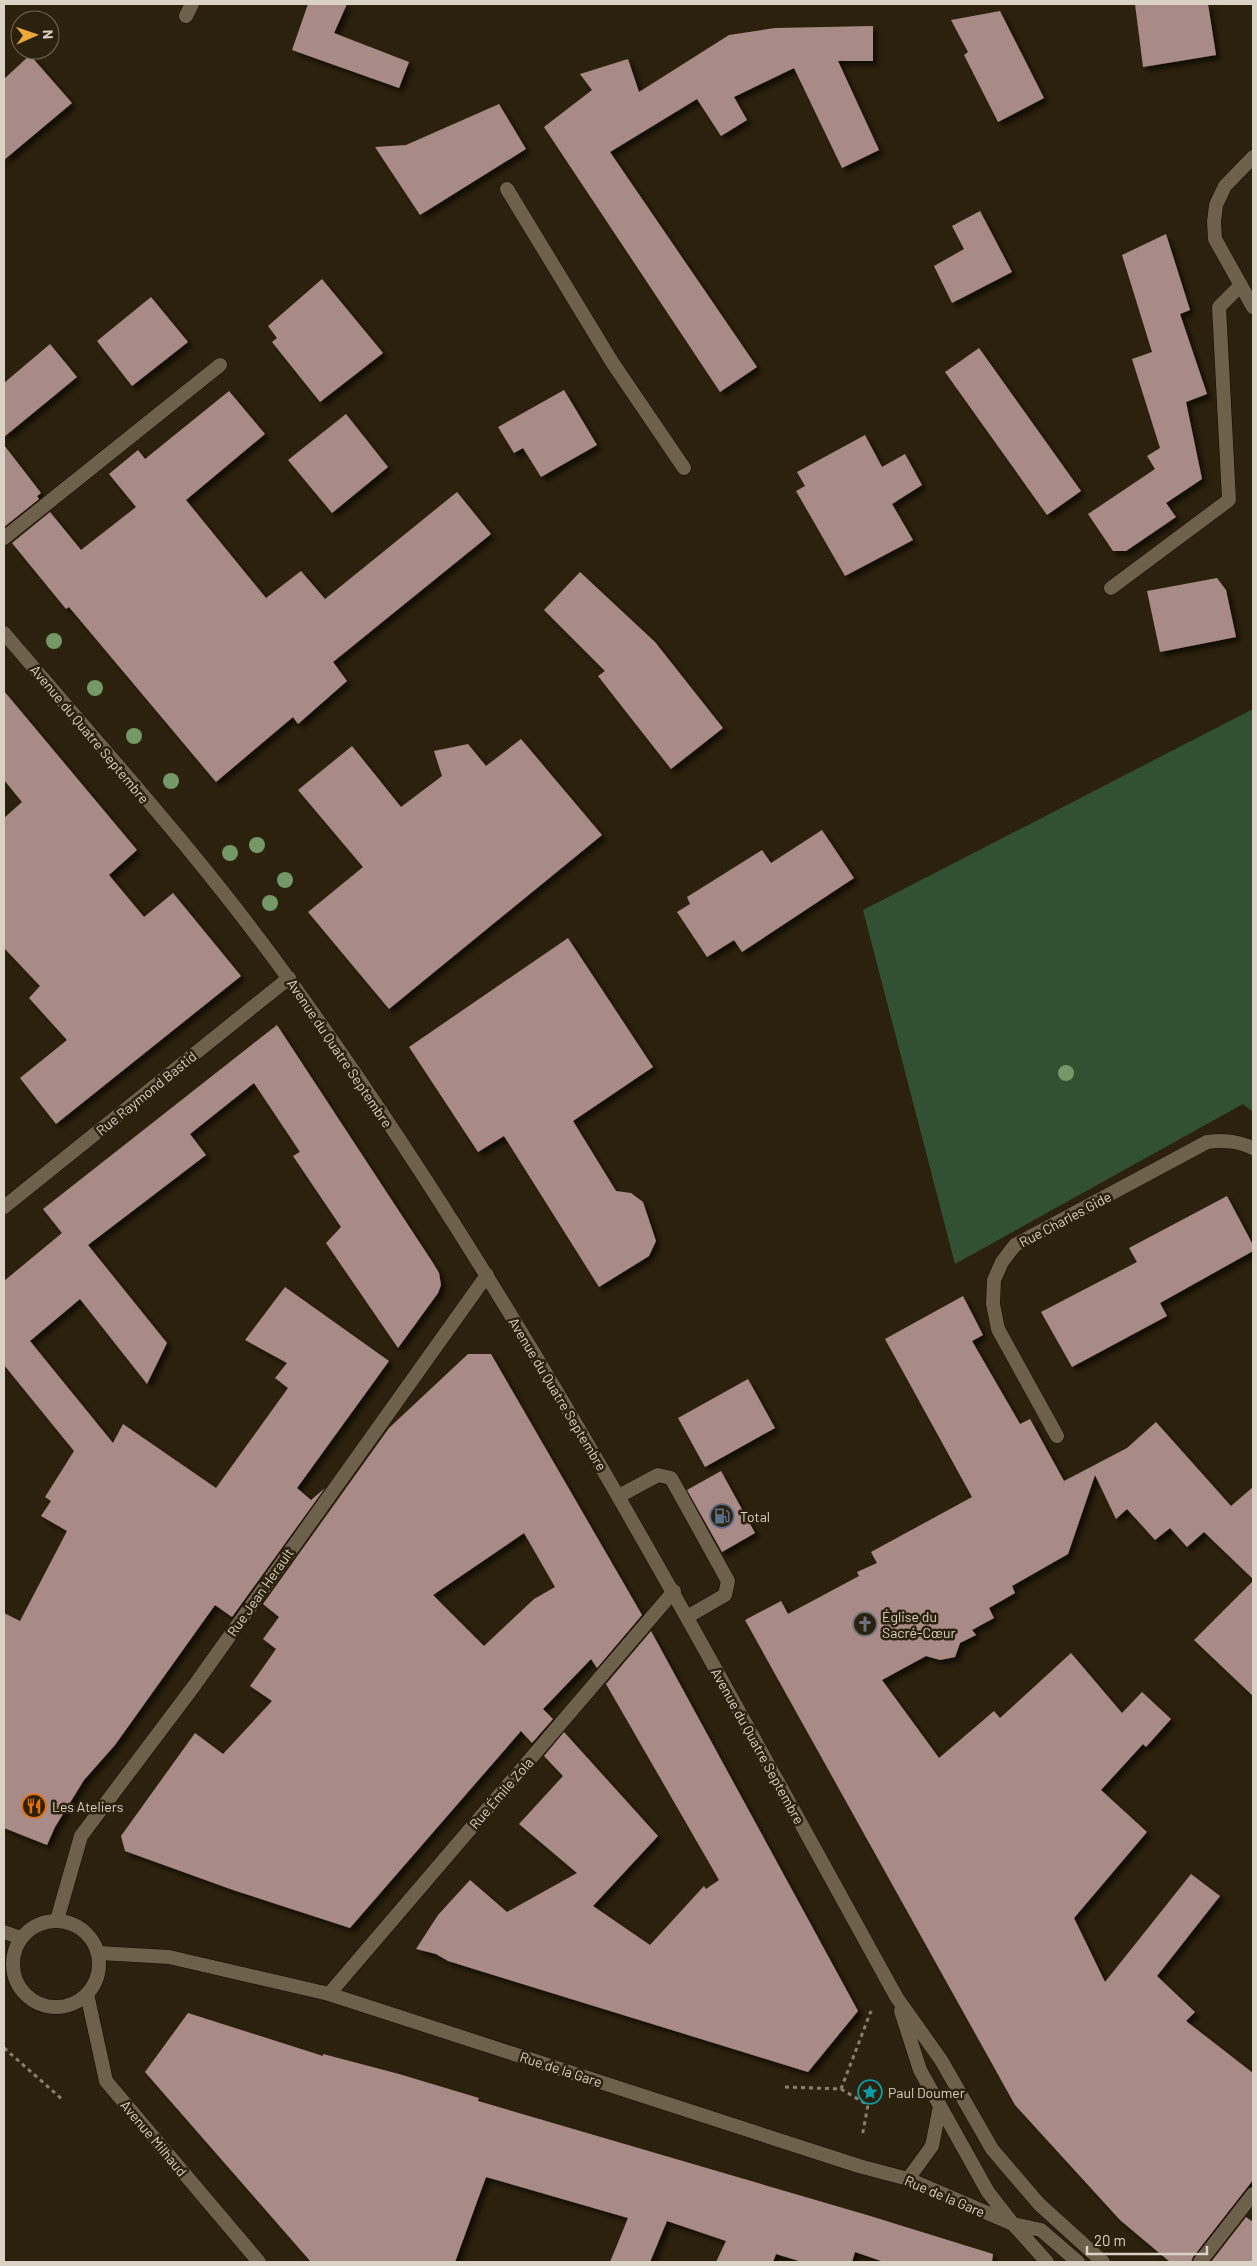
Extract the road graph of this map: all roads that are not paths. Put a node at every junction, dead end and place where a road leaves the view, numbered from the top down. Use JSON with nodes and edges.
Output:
{"nodes":[{"id":1,"x":1253,"y":158,"type":"edge"},
{"id":2,"x":507,"y":189,"type":"dead end"},
{"id":3,"x":1240,"y":284,"type":"junction"},
{"id":4,"x":1253,"y":306,"type":"edge"},
{"id":5,"x":220,"y":364,"type":"dead end"},
{"id":6,"x":684,"y":468,"type":"dead end"},
{"id":7,"x":4,"y":538,"type":"edge"},
{"id":8,"x":1111,"y":588,"type":"dead end"},
{"id":9,"x":4,"y":633,"type":"edge"},
{"id":10,"x":289,"y":978,"type":"junction"},
{"id":11,"x":1253,"y":1148,"type":"edge"},
{"id":12,"x":4,"y":1207,"type":"edge"},
{"id":13,"x":487,"y":1275,"type":"junction"},
{"id":14,"x":1057,"y":1436,"type":"dead end"},
{"id":15,"x":619,"y":1496,"type":"junction"},
{"id":16,"x":674,"y":1591,"type":"junction"},
{"id":17,"x":687,"y":1617,"type":"junction"},
{"id":18,"x":57,"y":1920,"type":"junction"},
{"id":19,"x":4,"y":1932,"type":"edge"},
{"id":20,"x":21,"y":1938,"type":"junction"},
{"id":21,"x":99,"y":1953,"type":"junction"},
{"id":22,"x":87,"y":1994,"type":"junction"},
{"id":23,"x":328,"y":1994,"type":"junction"},
{"id":24,"x":896,"y":1998,"type":"junction"},
{"id":25,"x":940,"y":2106,"type":"junction"},
{"id":26,"x":908,"y":2179,"type":"junction"},
{"id":27,"x":1253,"y":2194,"type":"edge"},
{"id":28,"x":1013,"y":2224,"type":"junction"},
{"id":29,"x":259,"y":2262,"type":"edge"},
{"id":30,"x":1047,"y":2262,"type":"edge"},
{"id":31,"x":1078,"y":2262,"type":"edge"},
{"id":32,"x":1104,"y":2262,"type":"edge"},
{"id":33,"x":1200,"y":2262,"type":"edge"}],
"edges":[{"from":1,"to":3,"type":"street"},
{"from":2,"to":6,"type":"street"},
{"from":3,"to":4,"type":"street"},
{"from":3,"to":8,"type":"street"},
{"from":5,"to":7,"type":"street"},
{"from":9,"to":10,"type":"street","name":"Avenue du Quatre Septembre"},
{"from":10,"to":12,"type":"street","name":"Rue Raymond Bastid"},
{"from":10,"to":13,"type":"street","name":"Avenue du Quatre Septembre"},
{"from":11,"to":14,"type":"street","name":"Rue Charles Gide"},
{"from":13,"to":15,"type":"street","name":"Avenue du Quatre Septembre"},
{"from":13,"to":18,"type":"street","name":"Rue Jean Herault"},
{"from":15,"to":16,"type":"street","name":"Avenue du Quatre Septembre"},
{"from":15,"to":17,"type":"street"},
{"from":16,"to":17,"type":"street","name":"Avenue du Quatre Septembre"},
{"from":16,"to":23,"type":"street","name":"Rue Émile Zola"},
{"from":17,"to":24,"type":"street","name":"Avenue du Quatre Septembre"},
{"from":18,"to":20,"type":"street"},
{"from":18,"to":21,"type":"street"},
{"from":19,"to":20,"type":"street"},
{"from":20,"to":22,"type":"street"},
{"from":21,"to":22,"type":"street"},
{"from":21,"to":23,"type":"street","name":"Rue de la Gare"},
{"from":22,"to":29,"type":"street","name":"Avenue Milhaud"},
{"from":23,"to":26,"type":"street","name":"Rue de la Gare"},
{"from":24,"to":25,"type":"street"},
{"from":24,"to":32,"type":"street","name":"Avenue du Quatre Septembre"},
{"from":25,"to":26,"type":"street"},
{"from":25,"to":28,"type":"street"},
{"from":26,"to":28,"type":"street","name":"Rue de la Gare"},
{"from":27,"to":33,"type":"street"},
{"from":28,"to":30,"type":"street"},
{"from":28,"to":31,"type":"street"}]}
